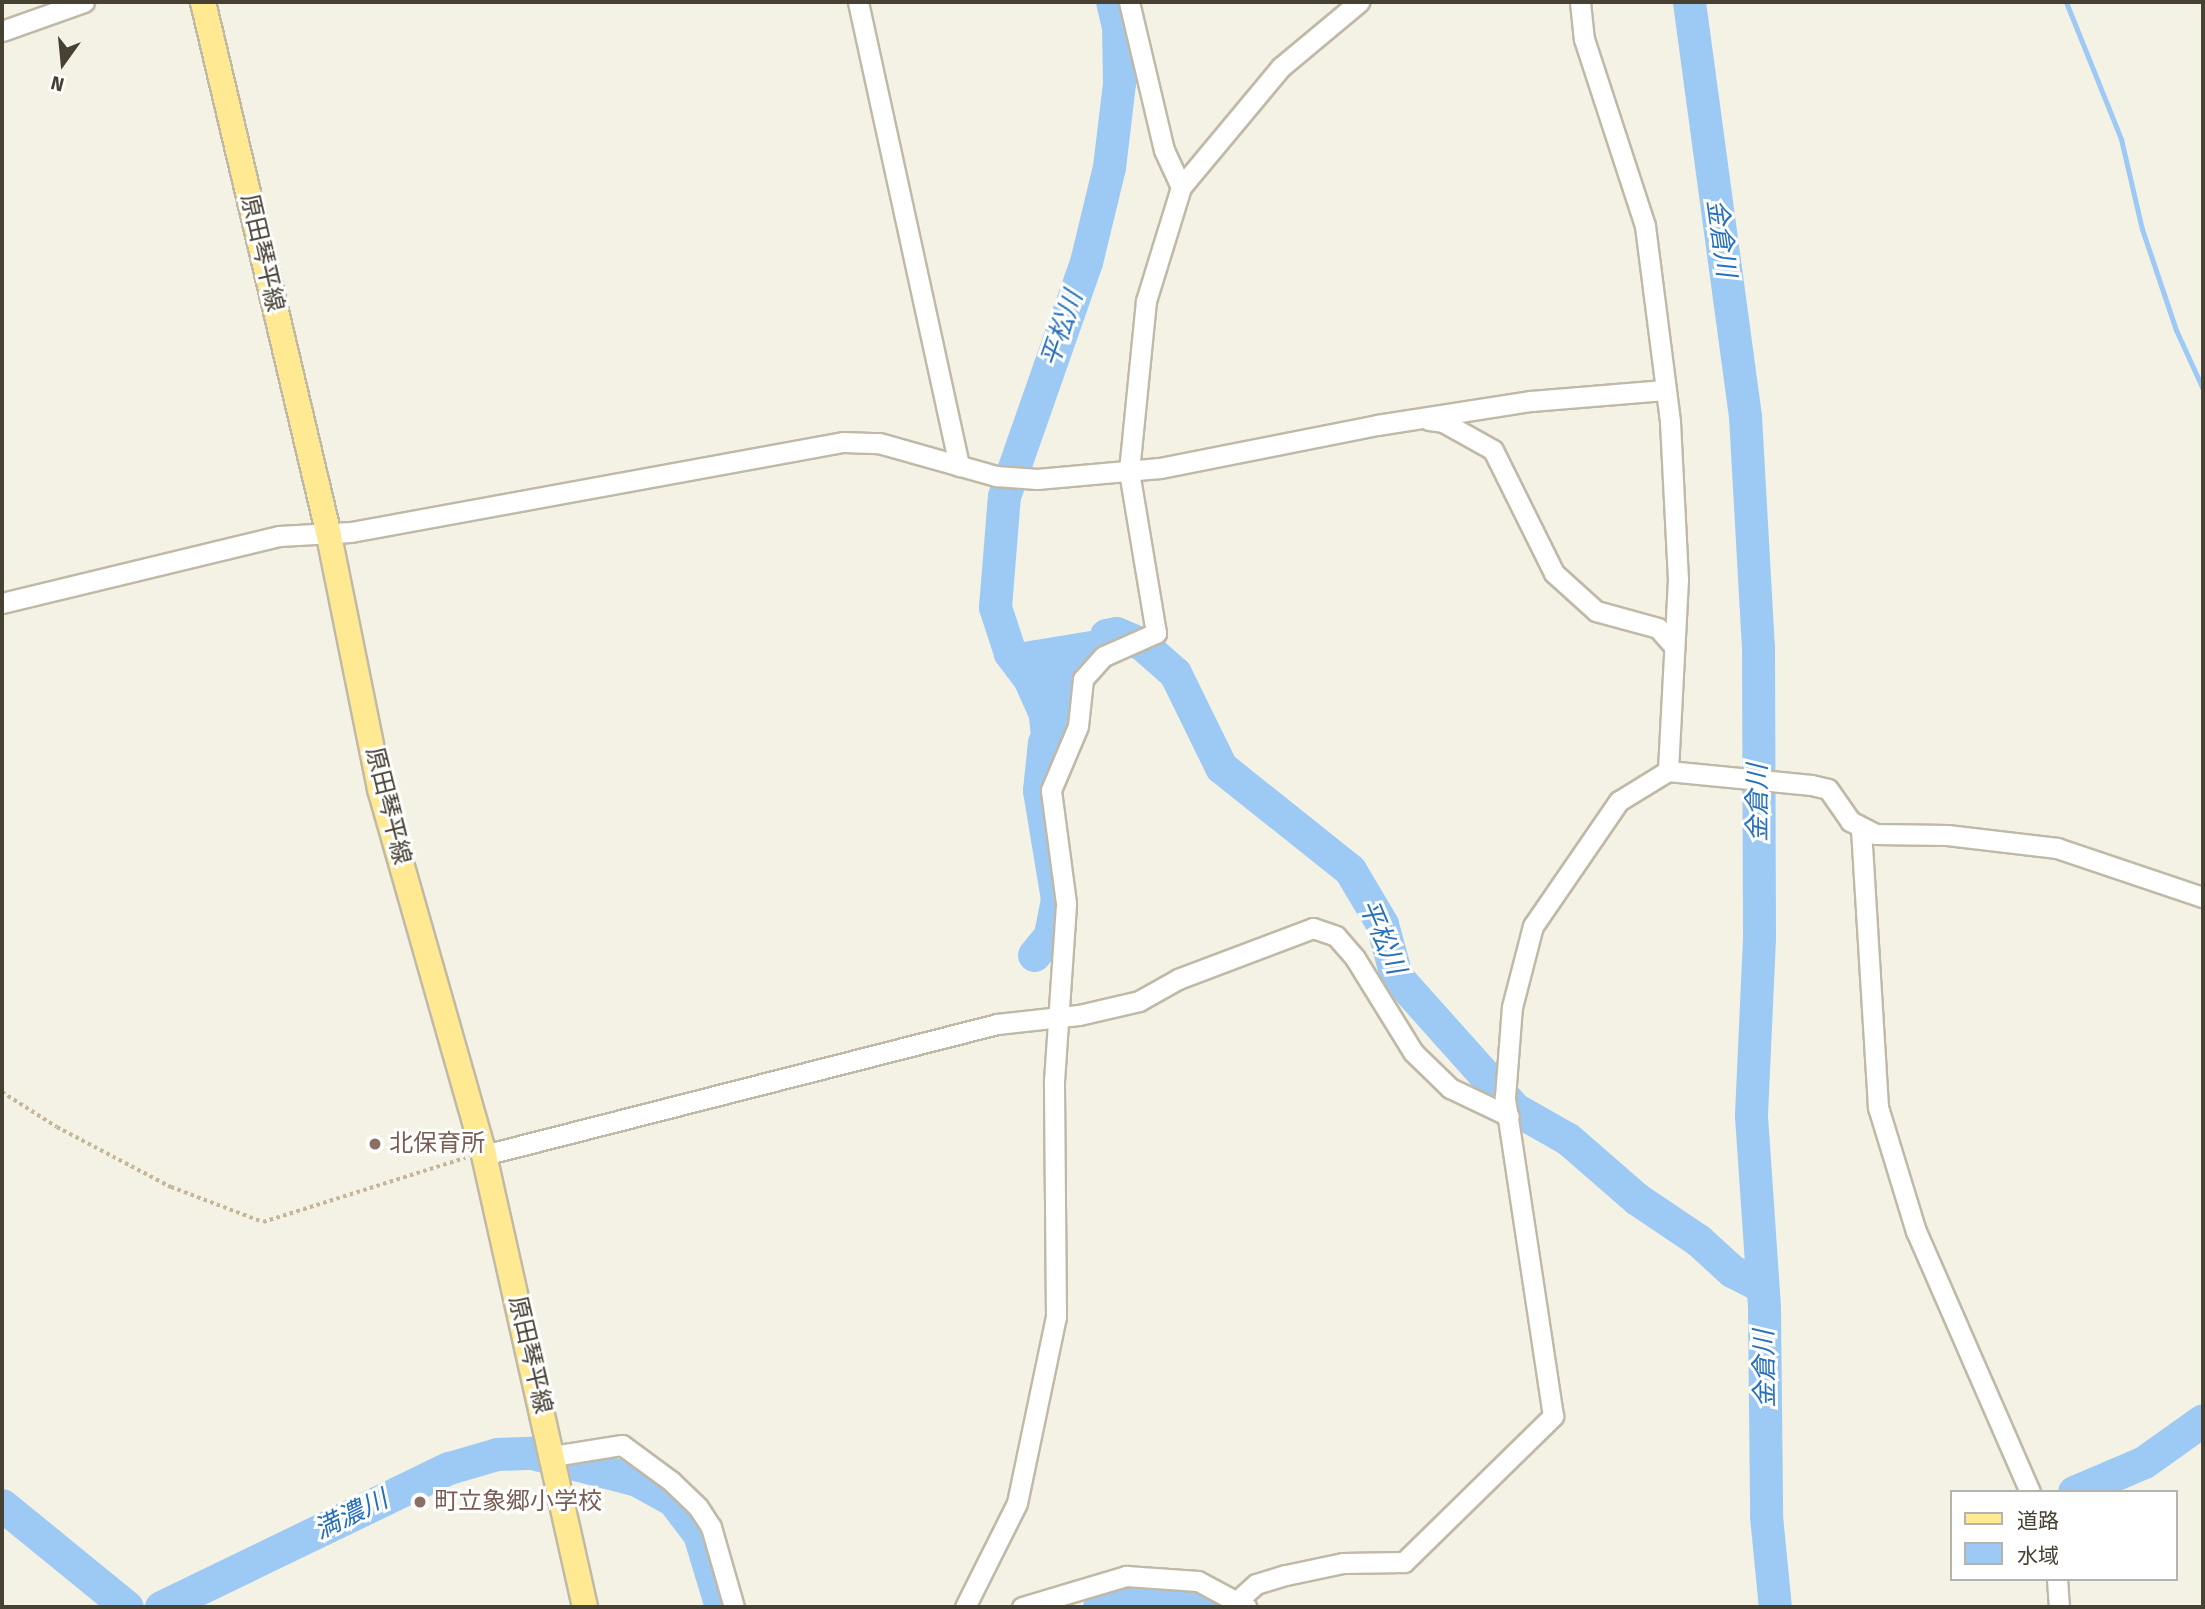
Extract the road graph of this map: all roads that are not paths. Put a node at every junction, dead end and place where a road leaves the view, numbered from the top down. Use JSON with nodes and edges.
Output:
{"nodes":[{"id":1,"x":84,"y":2,"type":"edge"},
{"id":2,"x":202,"y":2,"type":"edge"},
{"id":3,"x":858,"y":2,"type":"edge"},
{"id":4,"x":1129,"y":2,"type":"edge"},
{"id":5,"x":1359,"y":2,"type":"edge"},
{"id":6,"x":1580,"y":2,"type":"edge"},
{"id":7,"x":2,"y":31,"type":"edge"},
{"id":8,"x":1181,"y":187,"type":"junction"},
{"id":9,"x":1665,"y":390,"type":"junction"},
{"id":10,"x":1424,"y":419,"type":"junction"},
{"id":11,"x":959,"y":466,"type":"junction"},
{"id":12,"x":1129,"y":471,"type":"junction"},
{"id":13,"x":328,"y":531,"type":"junction"},
{"id":14,"x":2,"y":603,"type":"edge"},
{"id":15,"x":1673,"y":645,"type":"junction"},
{"id":16,"x":1668,"y":771,"type":"junction"},
{"id":17,"x":1861,"y":829,"type":"junction"},
{"id":18,"x":2203,"y":897,"type":"edge"},
{"id":19,"x":1056,"y":1018,"type":"junction"},
{"id":20,"x":1509,"y":1116,"type":"junction"},
{"id":21,"x":484,"y":1155,"type":"junction"},
{"id":22,"x":553,"y":1456,"type":"junction"},
{"id":23,"x":2029,"y":1490,"type":"edge"},
{"id":24,"x":2057,"y":1581,"type":"edge"},
{"id":25,"x":1241,"y":1605,"type":"edge"},
{"id":26,"x":585,"y":1607,"type":"edge"},
{"id":27,"x":734,"y":1607,"type":"edge"},
{"id":28,"x":965,"y":1607,"type":"edge"},
{"id":29,"x":1022,"y":1607,"type":"edge"},
{"id":30,"x":2059,"y":1607,"type":"edge"}],
"edges":[{"from":1,"to":7,"type":"street"},
{"from":2,"to":13,"type":"main road","name":"原田琴平線"},
{"from":3,"to":11,"type":"street"},
{"from":4,"to":8,"type":"street"},
{"from":5,"to":8,"type":"street"},
{"from":6,"to":9,"type":"street"},
{"from":8,"to":12,"type":"street"},
{"from":9,"to":10,"type":"street"},
{"from":9,"to":15,"type":"street"},
{"from":10,"to":12,"type":"street"},
{"from":10,"to":15,"type":"street"},
{"from":11,"to":12,"type":"street"},
{"from":11,"to":13,"type":"street"},
{"from":12,"to":19,"type":"street"},
{"from":13,"to":14,"type":"street"},
{"from":13,"to":21,"type":"main road","name":"原田琴平線"},
{"from":15,"to":16,"type":"street"},
{"from":16,"to":17,"type":"street"},
{"from":16,"to":20,"type":"street"},
{"from":17,"to":18,"type":"street"},
{"from":17,"to":23,"type":"street"},
{"from":19,"to":20,"type":"street"},
{"from":19,"to":21,"type":"street"},
{"from":19,"to":28,"type":"street"},
{"from":20,"to":25,"type":"street"},
{"from":21,"to":22,"type":"main road","name":"原田琴平線"},
{"from":22,"to":26,"type":"main road","name":"原田琴平線"},
{"from":22,"to":27,"type":"street"},
{"from":24,"to":30,"type":"street"},
{"from":25,"to":29,"type":"street"}]}
